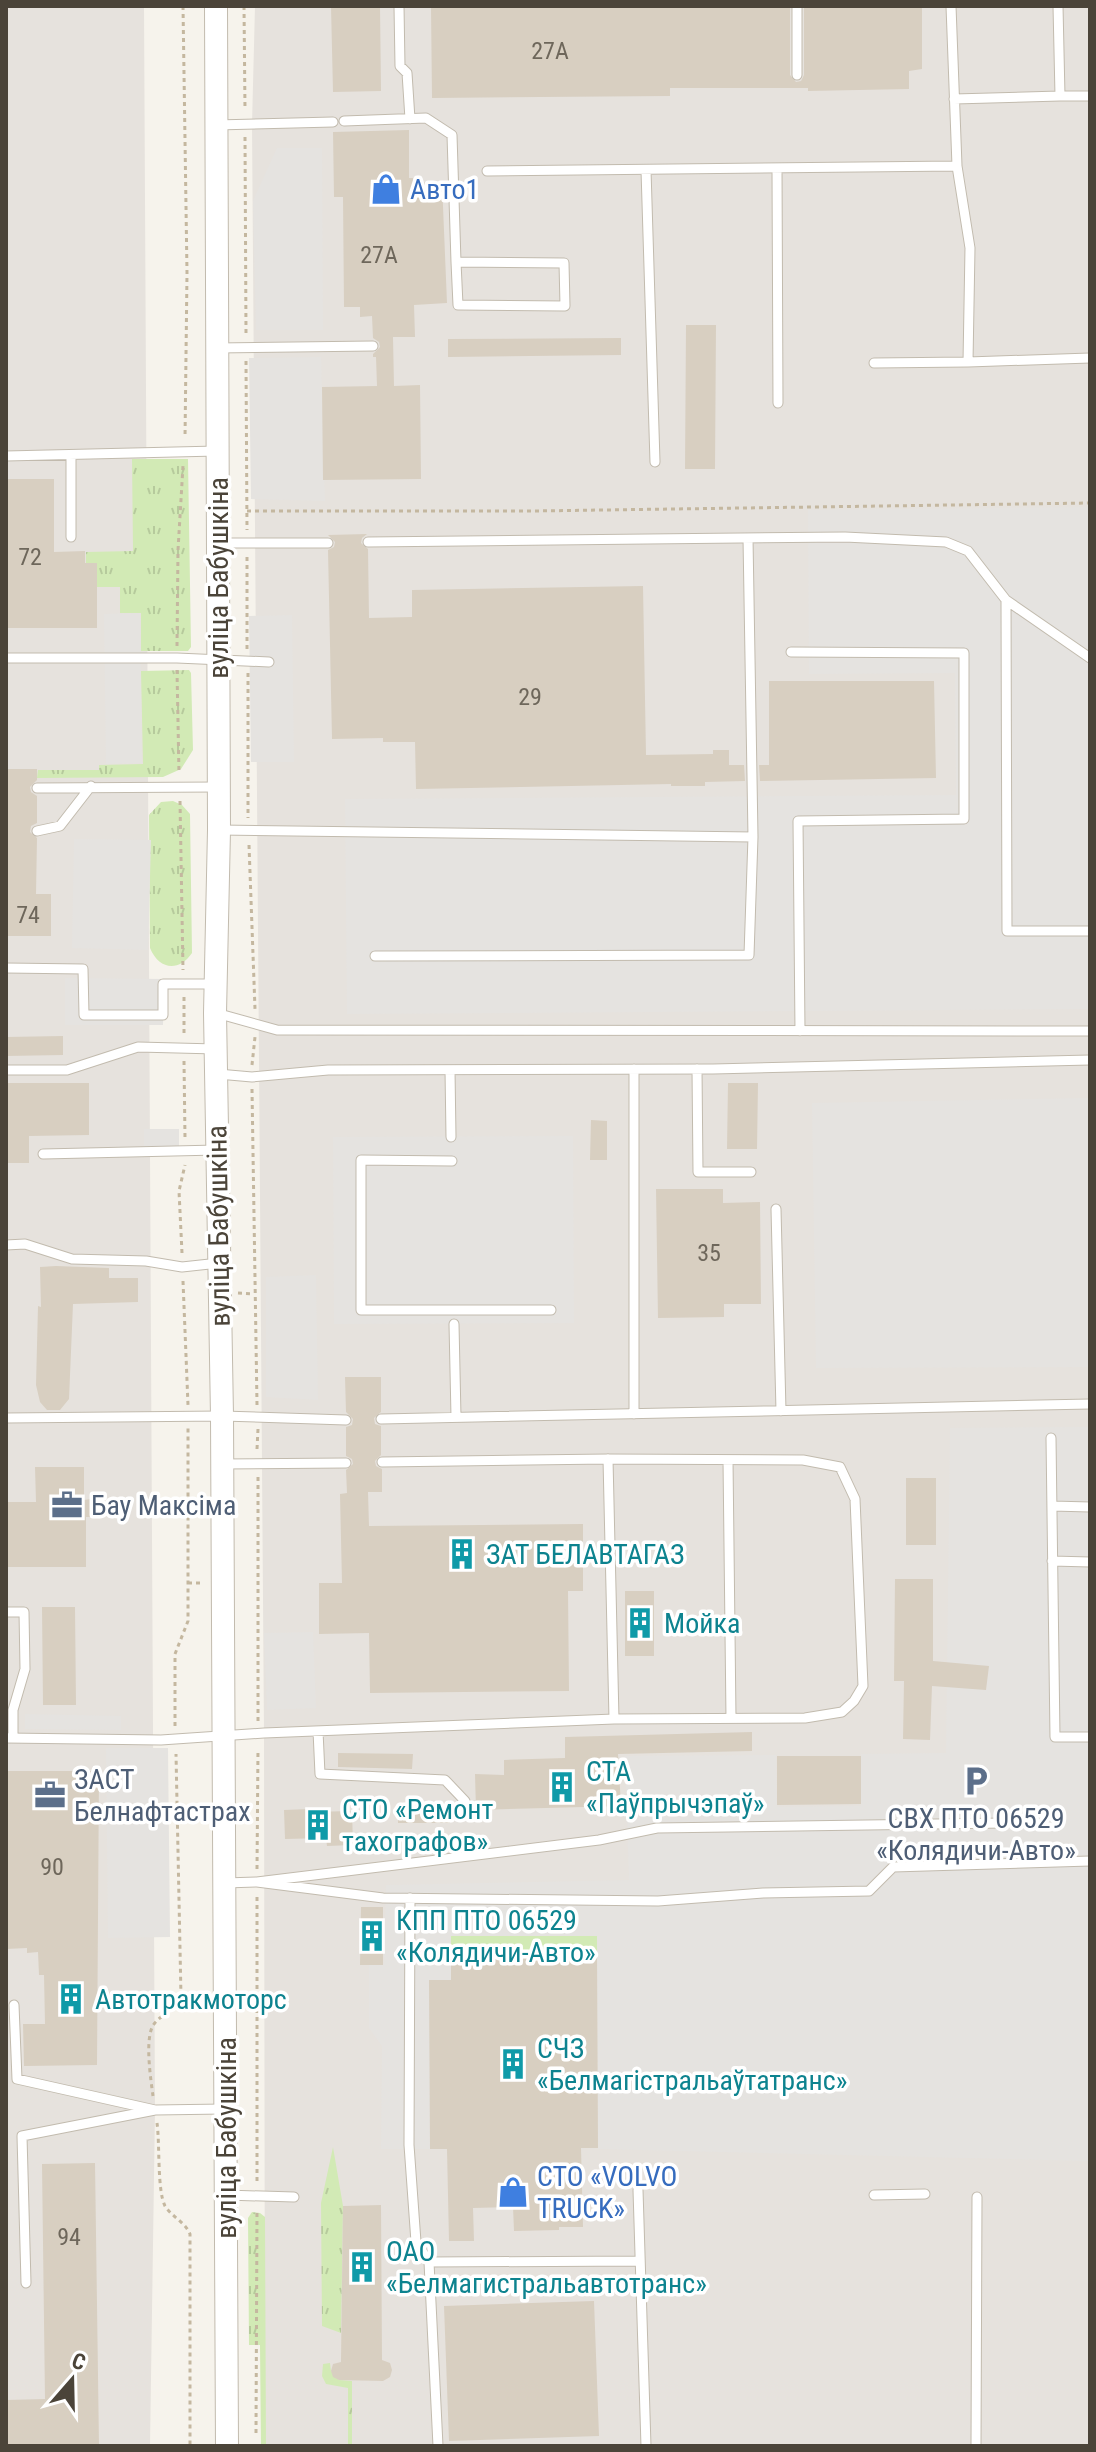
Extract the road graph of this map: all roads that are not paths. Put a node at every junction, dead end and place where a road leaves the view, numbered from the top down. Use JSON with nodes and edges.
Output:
{"nodes":[{"id":1,"x":216,"y":6,"type":"edge"},
{"id":2,"x":399,"y":6,"type":"edge"},
{"id":3,"x":797,"y":6,"type":"edge"},
{"id":4,"x":951,"y":6,"type":"edge"},
{"id":5,"x":1058,"y":6,"type":"edge"},
{"id":6,"x":797,"y":75,"type":"dead end"},
{"id":7,"x":1060,"y":96,"type":"junction"},
{"id":8,"x":1090,"y":96,"type":"edge"},
{"id":9,"x":954,"y":99,"type":"junction"},
{"id":10,"x":410,"y":119,"type":"junction"},
{"id":11,"x":216,"y":125,"type":"junction"},
{"id":12,"x":957,"y":166,"type":"junction"},
{"id":13,"x":777,"y":168,"type":"junction"},
{"id":14,"x":646,"y":170,"type":"junction"},
{"id":15,"x":487,"y":171,"type":"dead end"},
{"id":16,"x":456,"y":262,"type":"junction"},
{"id":17,"x":373,"y":346,"type":"dead end"},
{"id":18,"x":217,"y":348,"type":"junction"},
{"id":19,"x":1090,"y":358,"type":"edge"},
{"id":20,"x":968,"y":362,"type":"junction"},
{"id":21,"x":874,"y":363,"type":"dead end"},
{"id":22,"x":778,"y":403,"type":"dead end"},
{"id":23,"x":217,"y":451,"type":"junction"},
{"id":24,"x":71,"y":455,"type":"junction"},
{"id":25,"x":6,"y":456,"type":"edge"},
{"id":26,"x":655,"y":462,"type":"dead end"},
{"id":27,"x":71,"y":537,"type":"dead end"},
{"id":28,"x":748,"y":538,"type":"junction"},
{"id":29,"x":368,"y":542,"type":"dead end"},
{"id":30,"x":218,"y":543,"type":"junction"},
{"id":31,"x":328,"y":543,"type":"dead end"},
{"id":32,"x":1006,"y":600,"type":"junction"},
{"id":33,"x":791,"y":652,"type":"dead end"},
{"id":34,"x":6,"y":658,"type":"edge"},
{"id":35,"x":1090,"y":658,"type":"edge"},
{"id":36,"x":218,"y":661,"type":"junction"},
{"id":37,"x":269,"y":662,"type":"dead end"},
{"id":38,"x":91,"y":786,"type":"junction"},
{"id":39,"x":219,"y":787,"type":"junction"},
{"id":40,"x":37,"y":788,"type":"dead end"},
{"id":41,"x":219,"y":830,"type":"junction"},
{"id":42,"x":37,"y":831,"type":"dead end"},
{"id":43,"x":753,"y":837,"type":"junction"},
{"id":44,"x":1090,"y":931,"type":"edge"},
{"id":45,"x":375,"y":956,"type":"dead end"},
{"id":46,"x":6,"y":968,"type":"edge"},
{"id":47,"x":216,"y":984,"type":"junction"},
{"id":48,"x":215,"y":1013,"type":"junction"},
{"id":49,"x":800,"y":1031,"type":"junction"},
{"id":50,"x":1090,"y":1031,"type":"edge"},
{"id":51,"x":216,"y":1049,"type":"junction"},
{"id":52,"x":1090,"y":1060,"type":"edge"},
{"id":53,"x":634,"y":1069,"type":"junction"},
{"id":54,"x":697,"y":1069,"type":"junction"},
{"id":55,"x":6,"y":1070,"type":"edge"},
{"id":56,"x":450,"y":1070,"type":"junction"},
{"id":57,"x":217,"y":1074,"type":"junction"},
{"id":58,"x":451,"y":1137,"type":"dead end"},
{"id":59,"x":217,"y":1150,"type":"junction"},
{"id":60,"x":43,"y":1154,"type":"dead end"},
{"id":61,"x":452,"y":1161,"type":"dead end"},
{"id":62,"x":751,"y":1172,"type":"dead end"},
{"id":63,"x":776,"y":1209,"type":"dead end"},
{"id":64,"x":6,"y":1245,"type":"edge"},
{"id":65,"x":219,"y":1263,"type":"junction"},
{"id":66,"x":551,"y":1310,"type":"dead end"},
{"id":67,"x":454,"y":1324,"type":"dead end"},
{"id":68,"x":1090,"y":1404,"type":"edge"},
{"id":69,"x":781,"y":1411,"type":"junction"},
{"id":70,"x":634,"y":1414,"type":"junction"},
{"id":71,"x":222,"y":1416,"type":"junction"},
{"id":72,"x":456,"y":1417,"type":"junction"},
{"id":73,"x":6,"y":1418,"type":"edge"},
{"id":74,"x":381,"y":1419,"type":"dead end"},
{"id":75,"x":346,"y":1420,"type":"dead end"},
{"id":76,"x":1051,"y":1438,"type":"dead end"},
{"id":77,"x":608,"y":1459,"type":"junction"},
{"id":78,"x":728,"y":1460,"type":"junction"},
{"id":79,"x":382,"y":1462,"type":"dead end"},
{"id":80,"x":346,"y":1463,"type":"dead end"},
{"id":81,"x":222,"y":1464,"type":"junction"},
{"id":82,"x":1052,"y":1506,"type":"junction"},
{"id":83,"x":1090,"y":1507,"type":"edge"},
{"id":84,"x":1052,"y":1561,"type":"junction"},
{"id":85,"x":1090,"y":1562,"type":"edge"},
{"id":86,"x":6,"y":1612,"type":"edge"},
{"id":87,"x":731,"y":1718,"type":"junction"},
{"id":88,"x":614,"y":1719,"type":"junction"},
{"id":89,"x":318,"y":1731,"type":"junction"},
{"id":90,"x":224,"y":1735,"type":"junction"},
{"id":91,"x":1090,"y":1737,"type":"edge"},
{"id":92,"x":10,"y":1738,"type":"edge"},
{"id":93,"x":463,"y":1808,"type":"dead end"},
{"id":94,"x":1005,"y":1823,"type":"dead end"},
{"id":95,"x":1090,"y":1861,"type":"edge"},
{"id":96,"x":257,"y":1882,"type":"junction"},
{"id":97,"x":225,"y":1883,"type":"junction"},
{"id":98,"x":410,"y":1898,"type":"junction"},
{"id":99,"x":14,"y":2005,"type":"dead end"},
{"id":100,"x":226,"y":2109,"type":"junction"},
{"id":101,"x":155,"y":2110,"type":"junction"},
{"id":102,"x":638,"y":2190,"type":"dead end"},
{"id":103,"x":925,"y":2194,"type":"dead end"},
{"id":104,"x":226,"y":2195,"type":"junction"},
{"id":105,"x":874,"y":2195,"type":"dead end"},
{"id":106,"x":294,"y":2197,"type":"dead end"},
{"id":107,"x":977,"y":2197,"type":"dead end"},
{"id":108,"x":640,"y":2261,"type":"junction"},
{"id":109,"x":429,"y":2262,"type":"junction"},
{"id":110,"x":26,"y":2283,"type":"dead end"},
{"id":111,"x":227,"y":2446,"type":"edge"},
{"id":112,"x":438,"y":2446,"type":"edge"},
{"id":113,"x":646,"y":2446,"type":"edge"},
{"id":114,"x":976,"y":2446,"type":"edge"}],
"edges":[{"from":1,"to":11,"type":"street","name":"вуліца Бабушкіна"},
{"from":2,"to":10,"type":"lane"},
{"from":3,"to":6,"type":"lane"},
{"from":4,"to":9,"type":"lane"},
{"from":5,"to":7,"type":"lane"},
{"from":7,"to":8,"type":"lane"},
{"from":7,"to":9,"type":"lane"},
{"from":9,"to":12,"type":"lane"},
{"from":10,"to":11,"type":"lane"},
{"from":10,"to":16,"type":"lane"},
{"from":11,"to":18,"type":"street","name":"вуліца Бабушкіна"},
{"from":12,"to":13,"type":"lane"},
{"from":12,"to":20,"type":"lane"},
{"from":13,"to":14,"type":"lane"},
{"from":13,"to":22,"type":"lane"},
{"from":14,"to":15,"type":"lane"},
{"from":14,"to":26,"type":"lane"},
{"from":16,"to":16,"type":"lane"},
{"from":17,"to":18,"type":"lane"},
{"from":18,"to":23,"type":"street","name":"вуліца Бабушкіна"},
{"from":19,"to":20,"type":"lane"},
{"from":20,"to":21,"type":"lane"},
{"from":23,"to":24,"type":"lane"},
{"from":23,"to":30,"type":"street","name":"вуліца Бабушкіна"},
{"from":24,"to":25,"type":"lane"},
{"from":24,"to":27,"type":"lane"},
{"from":28,"to":29,"type":"lane"},
{"from":28,"to":32,"type":"lane"},
{"from":28,"to":43,"type":"lane"},
{"from":30,"to":31,"type":"lane"},
{"from":30,"to":36,"type":"street","name":"вуліца Бабушкіна"},
{"from":32,"to":35,"type":"lane"},
{"from":32,"to":44,"type":"lane"},
{"from":33,"to":49,"type":"lane"},
{"from":34,"to":36,"type":"lane"},
{"from":36,"to":37,"type":"lane"},
{"from":36,"to":39,"type":"street","name":"вуліца Бабушкіна"},
{"from":38,"to":39,"type":"lane"},
{"from":38,"to":40,"type":"lane"},
{"from":38,"to":42,"type":"lane"},
{"from":39,"to":41,"type":"street","name":"вуліца Бабушкіна"},
{"from":41,"to":43,"type":"lane"},
{"from":41,"to":47,"type":"street","name":"вуліца Бабушкіна"},
{"from":43,"to":45,"type":"lane"},
{"from":46,"to":47,"type":"lane"},
{"from":47,"to":48,"type":"street","name":"вуліца Бабушкіна"},
{"from":48,"to":49,"type":"lane"},
{"from":48,"to":51,"type":"street","name":"вуліца Бабушкіна"},
{"from":49,"to":50,"type":"lane"},
{"from":51,"to":55,"type":"lane"},
{"from":51,"to":57,"type":"street","name":"вуліца Бабушкіна"},
{"from":52,"to":54,"type":"lane"},
{"from":53,"to":54,"type":"lane"},
{"from":53,"to":56,"type":"lane"},
{"from":53,"to":70,"type":"lane"},
{"from":54,"to":62,"type":"lane"},
{"from":56,"to":57,"type":"lane"},
{"from":56,"to":58,"type":"lane"},
{"from":57,"to":59,"type":"street","name":"вуліца Бабушкіна"},
{"from":59,"to":60,"type":"lane"},
{"from":59,"to":65,"type":"street","name":"вуліца Бабушкіна"},
{"from":61,"to":66,"type":"lane"},
{"from":63,"to":69,"type":"lane"},
{"from":64,"to":65,"type":"lane"},
{"from":65,"to":71,"type":"street","name":"вуліца Бабушкіна"},
{"from":67,"to":72,"type":"lane"},
{"from":68,"to":69,"type":"lane"},
{"from":69,"to":70,"type":"lane"},
{"from":70,"to":72,"type":"lane"},
{"from":71,"to":73,"type":"lane"},
{"from":71,"to":75,"type":"lane"},
{"from":71,"to":81,"type":"street","name":"вуліца Бабушкіна"},
{"from":72,"to":74,"type":"lane"},
{"from":76,"to":82,"type":"lane"},
{"from":77,"to":78,"type":"lane"},
{"from":77,"to":79,"type":"lane"},
{"from":77,"to":88,"type":"lane"},
{"from":78,"to":87,"type":"lane"},
{"from":78,"to":87,"type":"lane"},
{"from":80,"to":81,"type":"lane"},
{"from":81,"to":90,"type":"street","name":"вуліца Бабушкіна"},
{"from":82,"to":83,"type":"lane"},
{"from":82,"to":84,"type":"lane"},
{"from":84,"to":85,"type":"lane"},
{"from":84,"to":91,"type":"lane"},
{"from":86,"to":92,"type":"lane"},
{"from":87,"to":88,"type":"lane"},
{"from":88,"to":89,"type":"lane"},
{"from":89,"to":90,"type":"lane"},
{"from":89,"to":93,"type":"lane"},
{"from":90,"to":92,"type":"lane"},
{"from":90,"to":97,"type":"street","name":"вуліца Бабушкіна"},
{"from":94,"to":96,"type":"lane"},
{"from":95,"to":98,"type":"lane"},
{"from":96,"to":97,"type":"lane"},
{"from":96,"to":98,"type":"lane"},
{"from":97,"to":100,"type":"street","name":"вуліца Бабушкіна"},
{"from":98,"to":109,"type":"lane"},
{"from":99,"to":101,"type":"lane"},
{"from":100,"to":101,"type":"lane"},
{"from":100,"to":104,"type":"street","name":"вуліца Бабушкіна"},
{"from":101,"to":110,"type":"lane"},
{"from":102,"to":108,"type":"lane"},
{"from":103,"to":105,"type":"lane"},
{"from":104,"to":106,"type":"lane"},
{"from":104,"to":111,"type":"street","name":"вуліца Бабушкіна"},
{"from":107,"to":114,"type":"lane"},
{"from":108,"to":109,"type":"lane"},
{"from":108,"to":113,"type":"lane"},
{"from":109,"to":112,"type":"lane"}]}
